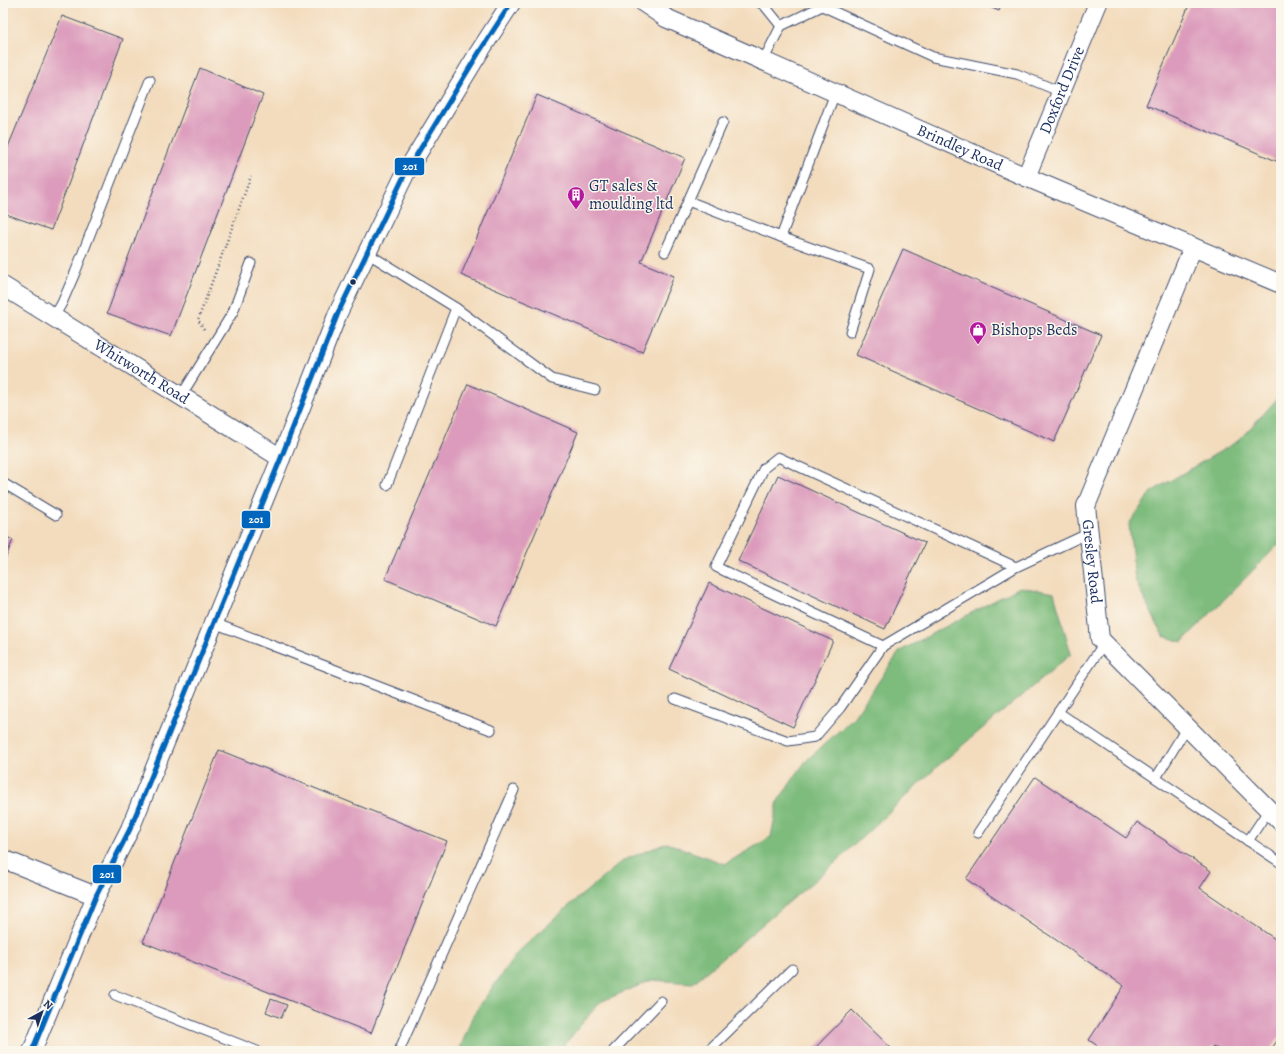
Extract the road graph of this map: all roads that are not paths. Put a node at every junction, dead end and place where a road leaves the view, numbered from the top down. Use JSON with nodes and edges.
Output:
{"nodes":[{"id":1,"x":511,"y":3,"type":"edge"},
{"id":2,"x":644,"y":3,"type":"edge"},
{"id":3,"x":760,"y":3,"type":"edge"},
{"id":4,"x":1098,"y":3,"type":"edge"},
{"id":5,"x":782,"y":26,"type":"junction"},
{"id":6,"x":763,"y":61,"type":"junction"},
{"id":7,"x":150,"y":80,"type":"dead end"},
{"id":8,"x":1061,"y":92,"type":"junction"},
{"id":9,"x":835,"y":93,"type":"junction"},
{"id":10,"x":723,"y":122,"type":"dead end"},
{"id":11,"x":1026,"y":177,"type":"junction"},
{"id":12,"x":688,"y":201,"type":"junction"},
{"id":13,"x":781,"y":237,"type":"junction"},
{"id":14,"x":1193,"y":247,"type":"junction"},
{"id":15,"x":367,"y":252,"type":"junction"},
{"id":16,"x":665,"y":252,"type":"dead end"},
{"id":17,"x":251,"y":263,"type":"dead end"},
{"id":18,"x":1281,"y":284,"type":"edge"},
{"id":19,"x":3,"y":286,"type":"edge"},
{"id":20,"x":456,"y":308,"type":"junction"},
{"id":21,"x":54,"y":317,"type":"junction"},
{"id":22,"x":850,"y":332,"type":"dead end"},
{"id":23,"x":595,"y":390,"type":"dead end"},
{"id":24,"x":181,"y":396,"type":"junction"},
{"id":25,"x":281,"y":458,"type":"junction"},
{"id":26,"x":3,"y":483,"type":"edge"},
{"id":27,"x":387,"y":485,"type":"dead end"},
{"id":28,"x":56,"y":515,"type":"dead end"},
{"id":29,"x":1089,"y":533,"type":"junction"},
{"id":30,"x":1016,"y":567,"type":"junction"},
{"id":31,"x":214,"y":623,"type":"junction"},
{"id":32,"x":1104,"y":643,"type":"junction"},
{"id":33,"x":883,"y":646,"type":"junction"},
{"id":34,"x":675,"y":699,"type":"dead end"},
{"id":35,"x":1058,"y":712,"type":"junction"},
{"id":36,"x":1187,"y":728,"type":"junction"},
{"id":37,"x":491,"y":730,"type":"dead end"},
{"id":38,"x":1156,"y":778,"type":"junction"},
{"id":39,"x":514,"y":790,"type":"dead end"},
{"id":40,"x":1275,"y":816,"type":"edge"},
{"id":41,"x":978,"y":834,"type":"dead end"},
{"id":42,"x":1248,"y":841,"type":"junction"},
{"id":43,"x":3,"y":859,"type":"edge"},
{"id":44,"x":1281,"y":863,"type":"edge"},
{"id":45,"x":96,"y":896,"type":"junction"},
{"id":46,"x":792,"y":969,"type":"dead end"},
{"id":47,"x":115,"y":995,"type":"dead end"},
{"id":48,"x":661,"y":1001,"type":"dead end"},
{"id":49,"x":32,"y":1051,"type":"edge"},
{"id":50,"x":257,"y":1051,"type":"edge"},
{"id":51,"x":399,"y":1051,"type":"edge"},
{"id":52,"x":613,"y":1051,"type":"edge"},
{"id":53,"x":708,"y":1051,"type":"edge"}],
"edges":[{"from":1,"to":15,"type":"street"},
{"from":2,"to":6,"type":"street","name":"Brindley Road"},
{"from":3,"to":5,"type":"lane"},
{"from":4,"to":8,"type":"street","name":"Doxford Drive"},
{"from":5,"to":6,"type":"lane"},
{"from":5,"to":8,"type":"lane"},
{"from":6,"to":9,"type":"street","name":"Brindley Road"},
{"from":7,"to":21,"type":"lane"},
{"from":8,"to":11,"type":"street","name":"Doxford Drive"},
{"from":9,"to":11,"type":"street","name":"Brindley Road"},
{"from":9,"to":13,"type":"lane"},
{"from":10,"to":12,"type":"lane"},
{"from":11,"to":14,"type":"street","name":"Brindley Road"},
{"from":12,"to":13,"type":"lane"},
{"from":12,"to":16,"type":"lane"},
{"from":13,"to":22,"type":"lane"},
{"from":14,"to":18,"type":"street","name":"Brindley Road"},
{"from":14,"to":29,"type":"street","name":"Gresley Road"},
{"from":15,"to":20,"type":"lane"},
{"from":15,"to":25,"type":"street"},
{"from":17,"to":24,"type":"lane"},
{"from":19,"to":21,"type":"street","name":"Whitworth Road"},
{"from":20,"to":23,"type":"lane"},
{"from":20,"to":27,"type":"lane"},
{"from":21,"to":24,"type":"street","name":"Whitworth Road"},
{"from":24,"to":25,"type":"street","name":"Whitworth Road"},
{"from":25,"to":31,"type":"street"},
{"from":26,"to":28,"type":"lane"},
{"from":29,"to":30,"type":"lane"},
{"from":29,"to":32,"type":"street","name":"Gresley Road"},
{"from":30,"to":33,"type":"lane"},
{"from":30,"to":33,"type":"lane"},
{"from":31,"to":37,"type":"lane"},
{"from":31,"to":45,"type":"street"},
{"from":32,"to":35,"type":"lane"},
{"from":32,"to":36,"type":"street","name":"Gresley Road"},
{"from":33,"to":34,"type":"lane"},
{"from":35,"to":38,"type":"lane"},
{"from":35,"to":41,"type":"lane"},
{"from":36,"to":38,"type":"lane"},
{"from":36,"to":40,"type":"street","name":"Gresley Road"},
{"from":38,"to":42,"type":"lane"},
{"from":39,"to":51,"type":"lane"},
{"from":40,"to":42,"type":"lane"},
{"from":42,"to":44,"type":"lane"},
{"from":43,"to":45,"type":"street"},
{"from":45,"to":49,"type":"street"},
{"from":46,"to":53,"type":"lane"},
{"from":47,"to":50,"type":"lane"},
{"from":48,"to":52,"type":"lane"}]}
